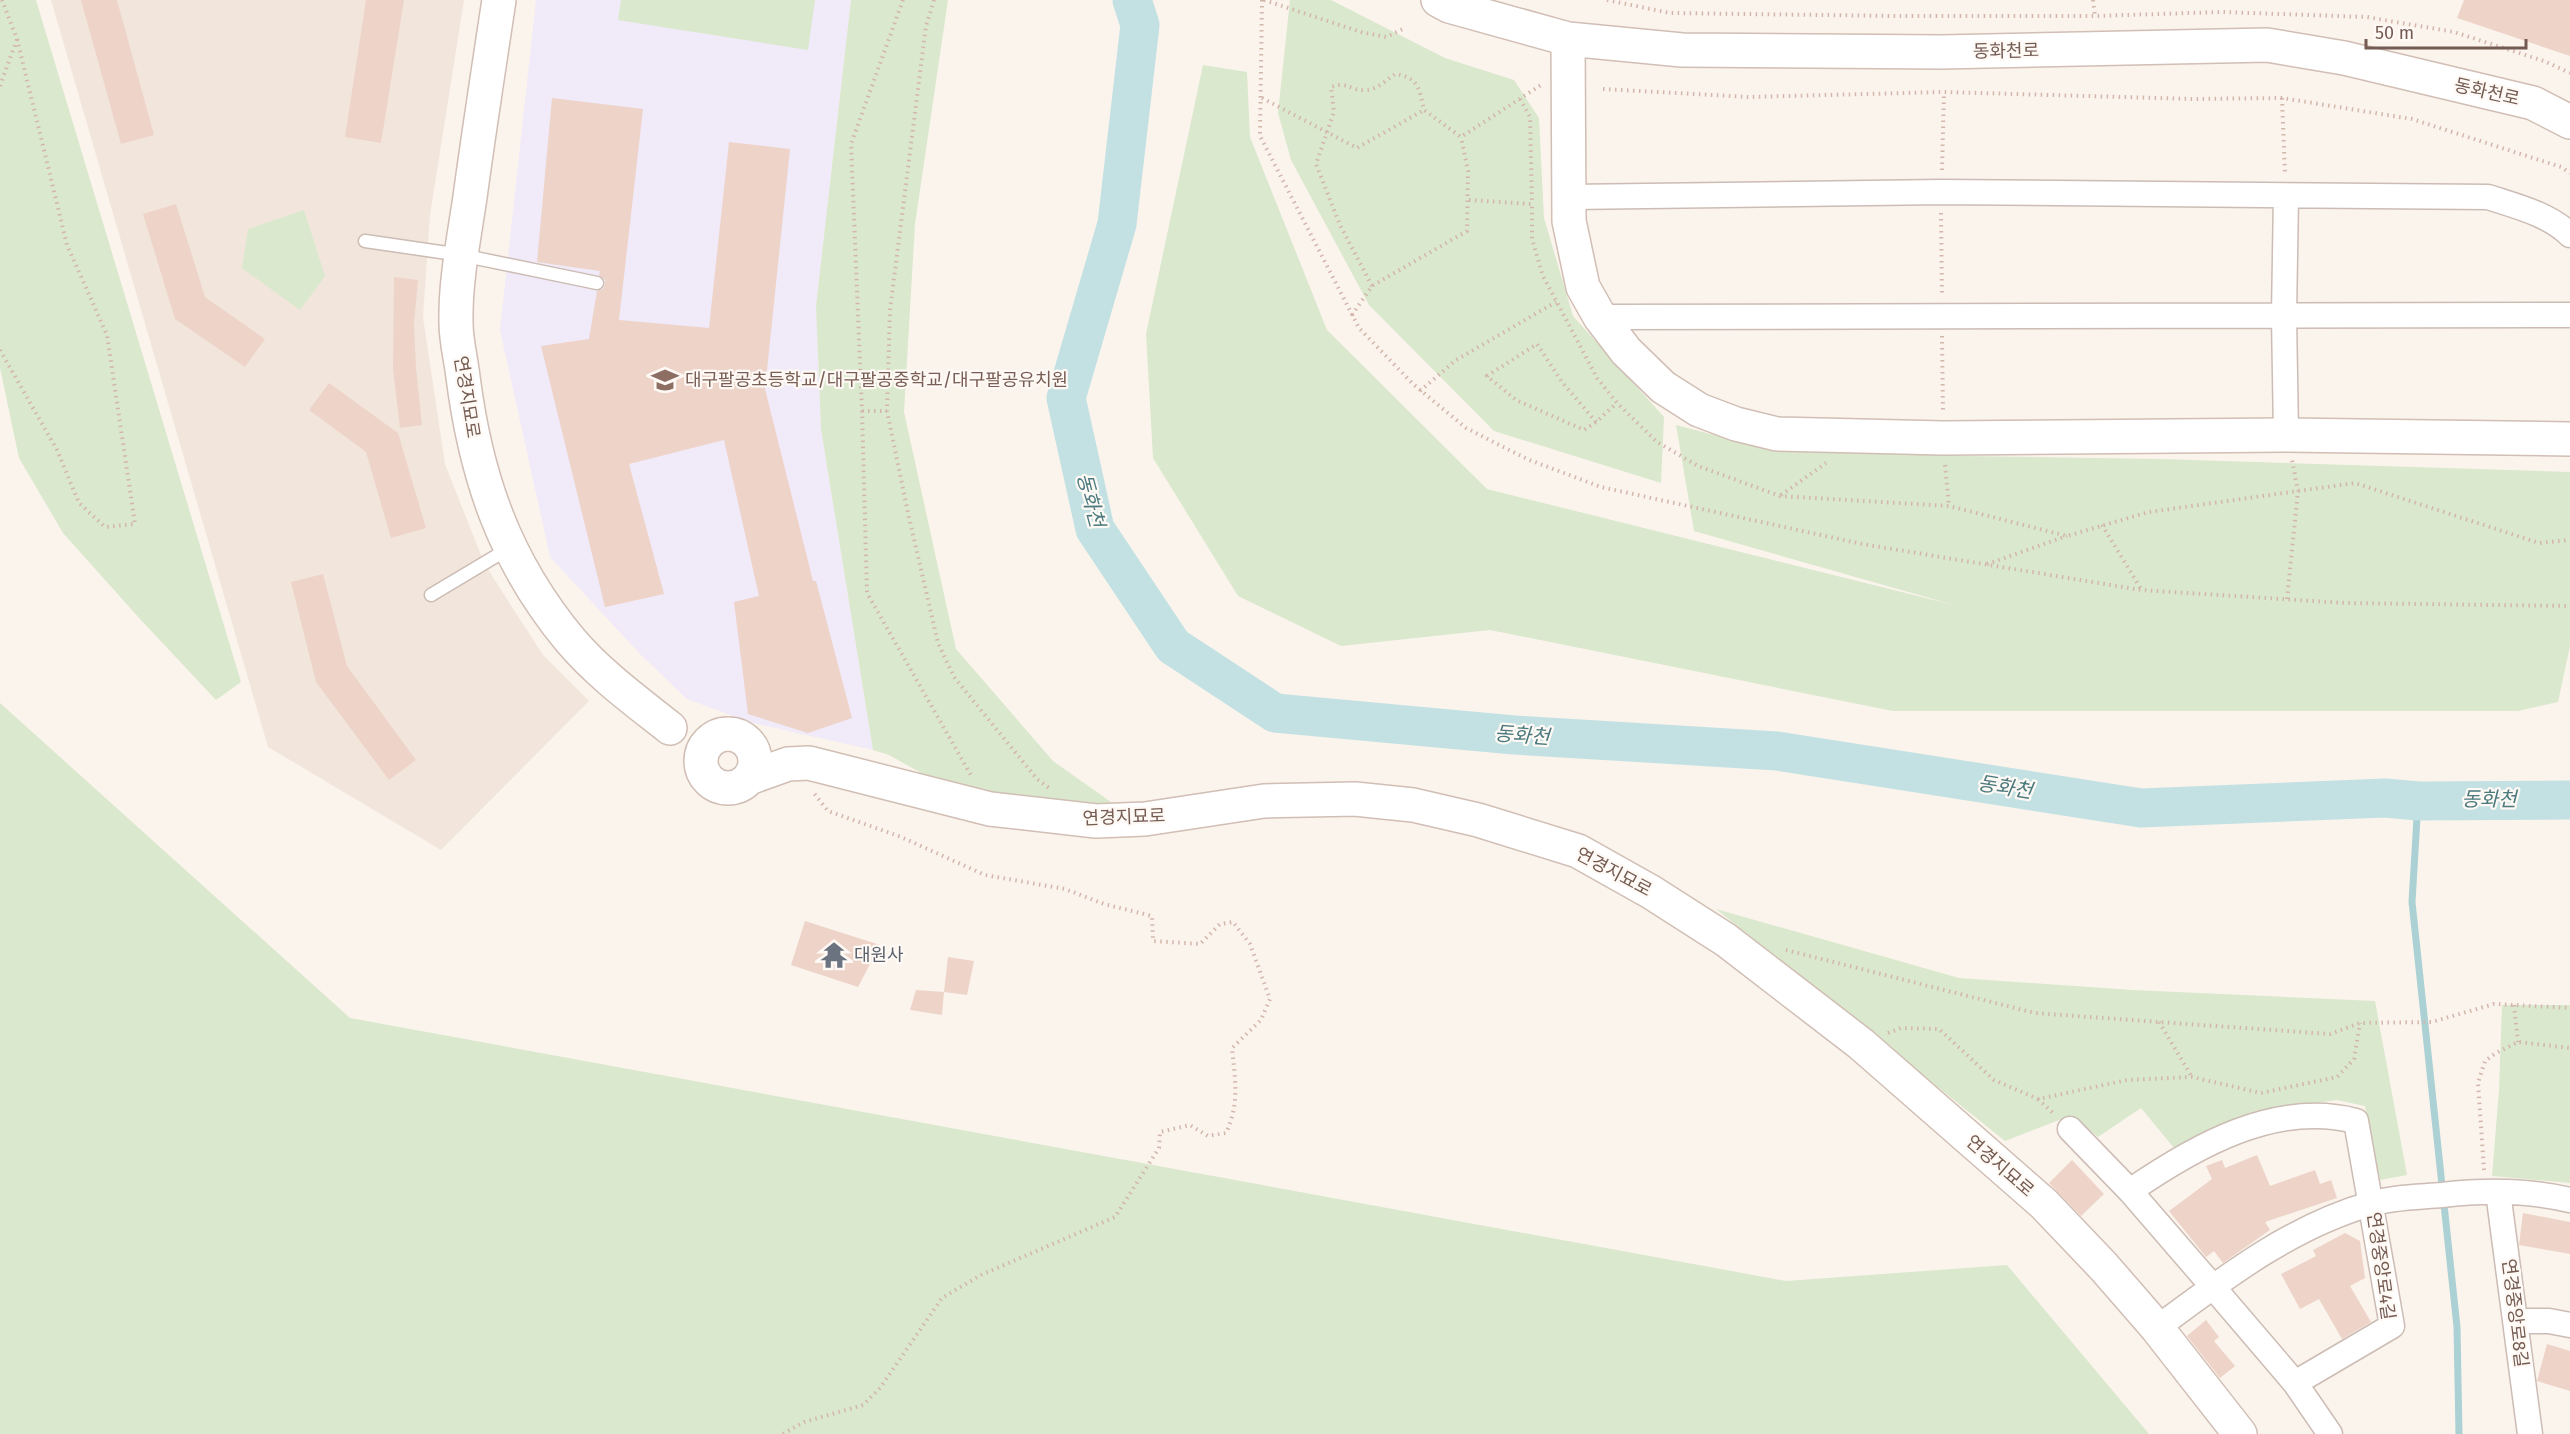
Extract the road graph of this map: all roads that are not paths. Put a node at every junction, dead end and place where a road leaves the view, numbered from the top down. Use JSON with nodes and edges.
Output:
{"nodes":[{"id":1,"x":499,"y":0,"type":"edge"},
{"id":2,"x":1438,"y":0,"type":"edge"},
{"id":3,"x":1568,"y":39,"type":"junction"},
{"id":4,"x":2570,"y":122,"type":"edge"},
{"id":5,"x":2286,"y":196,"type":"junction"},
{"id":6,"x":1570,"y":197,"type":"junction"},
{"id":7,"x":2570,"y":235,"type":"edge"},
{"id":8,"x":365,"y":241,"type":"dead end"},
{"id":9,"x":461,"y":255,"type":"junction"},
{"id":10,"x":597,"y":283,"type":"dead end"},
{"id":11,"x":2570,"y":315,"type":"edge"},
{"id":12,"x":2284,"y":316,"type":"junction"},
{"id":13,"x":1600,"y":317,"type":"junction"},
{"id":14,"x":2570,"y":439,"type":"edge"},
{"id":15,"x":2288,"y":444,"type":"junction"},
{"id":16,"x":509,"y":548,"type":"junction"},
{"id":17,"x":431,"y":595,"type":"dead end"},
{"id":18,"x":708,"y":748,"type":"junction"},
{"id":19,"x":751,"y":765,"type":"junction"},
{"id":20,"x":2070,"y":1130,"type":"dead end"},
{"id":21,"x":2130,"y":1191,"type":"junction"},
{"id":22,"x":2486,"y":1191,"type":"junction"},
{"id":23,"x":2570,"y":1200,"type":"edge"},
{"id":24,"x":2380,"y":1202,"type":"junction"},
{"id":25,"x":2213,"y":1287,"type":"junction"},
{"id":26,"x":2516,"y":1321,"type":"junction"},
{"id":27,"x":2570,"y":1326,"type":"edge"},
{"id":28,"x":2157,"y":1328,"type":"junction"},
{"id":29,"x":2295,"y":1383,"type":"junction"},
{"id":30,"x":2240,"y":1434,"type":"edge"},
{"id":31,"x":2330,"y":1434,"type":"edge"},
{"id":32,"x":2530,"y":1434,"type":"edge"}],
"edges":[{"from":1,"to":9,"type":"street","name":"연경지묘로"},
{"from":2,"to":3,"type":"street","name":"동화천로"},
{"from":3,"to":4,"type":"street","name":"동화천로"},
{"from":3,"to":6,"type":"street"},
{"from":5,"to":6,"type":"street"},
{"from":5,"to":7,"type":"street"},
{"from":5,"to":12,"type":"street"},
{"from":6,"to":13,"type":"street"},
{"from":8,"to":9,"type":"lane"},
{"from":9,"to":10,"type":"lane"},
{"from":9,"to":16,"type":"street","name":"연경지묘로"},
{"from":11,"to":12,"type":"street"},
{"from":12,"to":13,"type":"street"},
{"from":12,"to":15,"type":"street"},
{"from":13,"to":15,"type":"street"},
{"from":14,"to":15,"type":"street"},
{"from":16,"to":17,"type":"lane"},
{"from":16,"to":18,"type":"street","name":"연경지묘로"},
{"from":18,"to":19,"type":"street"},
{"from":18,"to":19,"type":"street"},
{"from":19,"to":28,"type":"street","name":"연경지묘로"},
{"from":20,"to":21,"type":"street"},
{"from":21,"to":24,"type":"street","name":"연경중앙로4길"},
{"from":21,"to":25,"type":"street"},
{"from":22,"to":23,"type":"street","name":"연경중앙로4길"},
{"from":22,"to":24,"type":"street","name":"연경중앙로4길"},
{"from":22,"to":26,"type":"street","name":"연경중앙로8길"},
{"from":24,"to":25,"type":"street","name":"연경중앙로4길"},
{"from":24,"to":29,"type":"street","name":"연경중앙로4길"},
{"from":25,"to":28,"type":"street","name":"연경중앙로4길"},
{"from":25,"to":29,"type":"street"},
{"from":26,"to":27,"type":"street"},
{"from":26,"to":32,"type":"street","name":"연경중앙로8길"},
{"from":28,"to":30,"type":"street","name":"연경지묘로"},
{"from":29,"to":31,"type":"street"}]}
